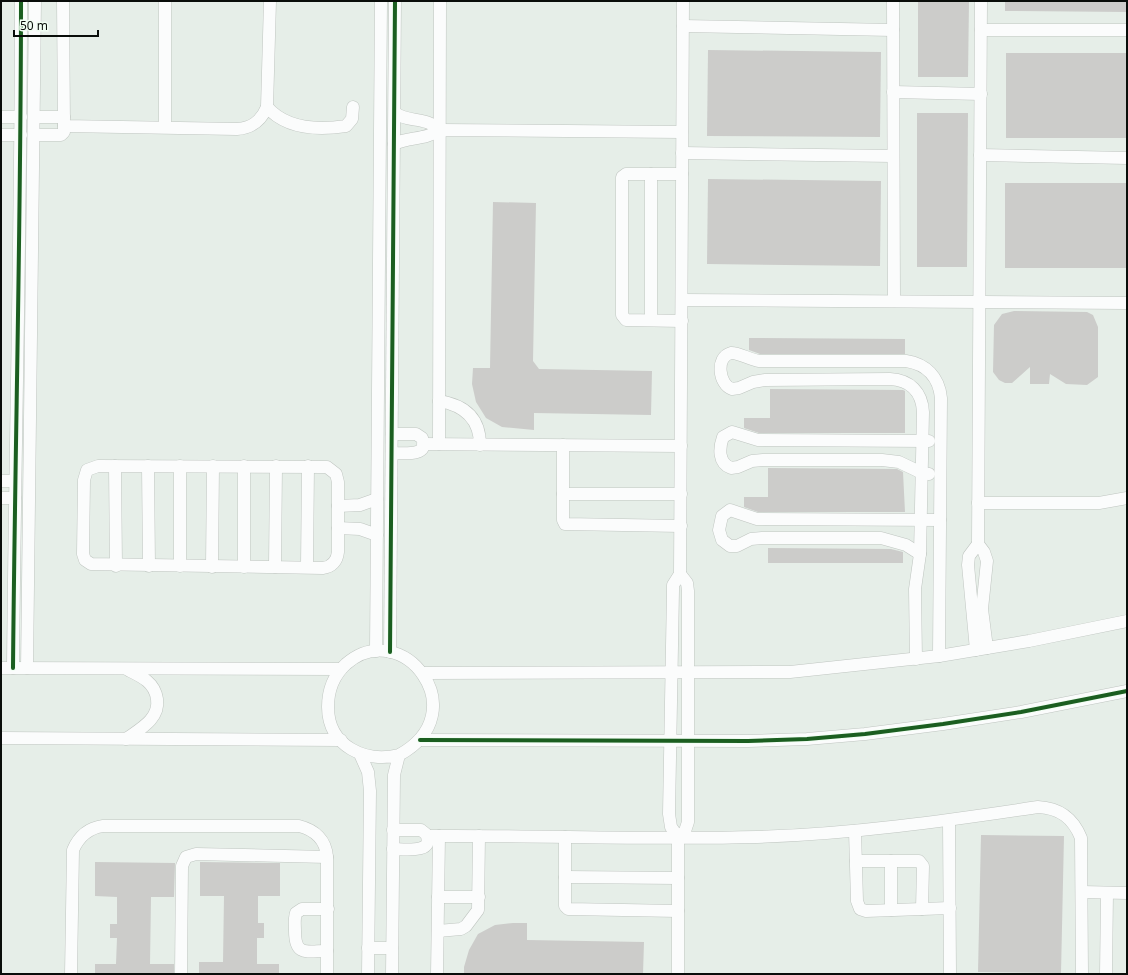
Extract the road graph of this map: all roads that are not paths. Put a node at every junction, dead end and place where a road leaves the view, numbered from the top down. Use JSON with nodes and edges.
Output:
{"nodes":[{"id":1,"x":21,"y":1,"type":"edge"},
{"id":2,"x":35,"y":1,"type":"edge"},
{"id":3,"x":63,"y":1,"type":"edge"},
{"id":4,"x":165,"y":1,"type":"edge"},
{"id":5,"x":270,"y":1,"type":"edge"},
{"id":6,"x":381,"y":1,"type":"edge"},
{"id":7,"x":395,"y":1,"type":"edge"},
{"id":8,"x":440,"y":1,"type":"edge"},
{"id":9,"x":683,"y":1,"type":"edge"},
{"id":10,"x":893,"y":1,"type":"edge"},
{"id":11,"x":981,"y":1,"type":"edge"},
{"id":12,"x":683,"y":26,"type":"junction"},
{"id":13,"x":893,"y":30,"type":"junction"},
{"id":14,"x":981,"y":30,"type":"junction"},
{"id":15,"x":1127,"y":30,"type":"edge"},
{"id":16,"x":893,"y":92,"type":"junction"},
{"id":17,"x":981,"y":94,"type":"junction"},
{"id":18,"x":268,"y":107,"type":"junction"},
{"id":19,"x":353,"y":107,"type":"dead end"},
{"id":20,"x":395,"y":113,"type":"junction"},
{"id":21,"x":1,"y":117,"type":"edge"},
{"id":22,"x":21,"y":117,"type":"junction"},
{"id":23,"x":35,"y":117,"type":"junction"},
{"id":24,"x":64,"y":122,"type":"junction"},
{"id":25,"x":165,"y":127,"type":"junction"},
{"id":26,"x":440,"y":130,"type":"junction"},
{"id":27,"x":682,"y":132,"type":"junction"},
{"id":28,"x":1,"y":135,"type":"edge"},
{"id":29,"x":21,"y":135,"type":"junction"},
{"id":30,"x":35,"y":135,"type":"junction"},
{"id":31,"x":394,"y":144,"type":"junction"},
{"id":32,"x":682,"y":153,"type":"junction"},
{"id":33,"x":980,"y":155,"type":"junction"},
{"id":34,"x":893,"y":156,"type":"junction"},
{"id":35,"x":1127,"y":158,"type":"edge"},
{"id":36,"x":651,"y":174,"type":"junction"},
{"id":37,"x":682,"y":174,"type":"junction"},
{"id":38,"x":682,"y":300,"type":"junction"},
{"id":39,"x":894,"y":301,"type":"junction"},
{"id":40,"x":979,"y":302,"type":"junction"},
{"id":41,"x":1127,"y":303,"type":"edge"},
{"id":42,"x":651,"y":320,"type":"junction"},
{"id":43,"x":682,"y":321,"type":"junction"},
{"id":44,"x":439,"y":401,"type":"junction"},
{"id":45,"x":392,"y":434,"type":"junction"},
{"id":46,"x":922,"y":441,"type":"junction"},
{"id":47,"x":940,"y":441,"type":"junction"},
{"id":48,"x":423,"y":444,"type":"junction"},
{"id":49,"x":439,"y":444,"type":"junction"},
{"id":50,"x":480,"y":445,"type":"junction"},
{"id":51,"x":563,"y":445,"type":"junction"},
{"id":52,"x":681,"y":446,"type":"junction"},
{"id":53,"x":392,"y":452,"type":"junction"},
{"id":54,"x":115,"y":466,"type":"junction"},
{"id":55,"x":148,"y":466,"type":"junction"},
{"id":56,"x":180,"y":466,"type":"junction"},
{"id":57,"x":213,"y":466,"type":"junction"},
{"id":58,"x":244,"y":466,"type":"junction"},
{"id":59,"x":276,"y":466,"type":"junction"},
{"id":60,"x":308,"y":466,"type":"junction"},
{"id":61,"x":922,"y":473,"type":"junction"},
{"id":62,"x":940,"y":475,"type":"junction"},
{"id":63,"x":1,"y":481,"type":"edge"},
{"id":64,"x":15,"y":481,"type":"junction"},
{"id":65,"x":563,"y":494,"type":"junction"},
{"id":66,"x":681,"y":494,"type":"junction"},
{"id":67,"x":1,"y":498,"type":"edge"},
{"id":68,"x":15,"y":498,"type":"junction"},
{"id":69,"x":1127,"y":498,"type":"edge"},
{"id":70,"x":377,"y":500,"type":"junction"},
{"id":71,"x":978,"y":502,"type":"junction"},
{"id":72,"x":338,"y":506,"type":"junction"},
{"id":73,"x":921,"y":520,"type":"junction"},
{"id":74,"x":940,"y":520,"type":"junction"},
{"id":75,"x":681,"y":526,"type":"junction"},
{"id":76,"x":338,"y":528,"type":"junction"},
{"id":77,"x":377,"y":535,"type":"junction"},
{"id":78,"x":978,"y":544,"type":"junction"},
{"id":79,"x":920,"y":554,"type":"junction"},
{"id":80,"x":116,"y":566,"type":"junction"},
{"id":81,"x":149,"y":566,"type":"junction"},
{"id":82,"x":180,"y":566,"type":"junction"},
{"id":83,"x":212,"y":567,"type":"junction"},
{"id":84,"x":244,"y":567,"type":"junction"},
{"id":85,"x":275,"y":567,"type":"junction"},
{"id":86,"x":307,"y":567,"type":"junction"},
{"id":87,"x":680,"y":574,"type":"junction"},
{"id":88,"x":1127,"y":621,"type":"edge"},
{"id":89,"x":981,"y":649,"type":"junction"},
{"id":90,"x":376,"y":651,"type":"junction"},
{"id":91,"x":390,"y":652,"type":"junction"},
{"id":92,"x":939,"y":656,"type":"junction"},
{"id":93,"x":916,"y":659,"type":"junction"},
{"id":94,"x":1,"y":668,"type":"edge"},
{"id":95,"x":14,"y":668,"type":"junction"},
{"id":96,"x":27,"y":668,"type":"junction"},
{"id":97,"x":126,"y":669,"type":"junction"},
{"id":98,"x":340,"y":670,"type":"junction"},
{"id":99,"x":423,"y":673,"type":"junction"},
{"id":100,"x":672,"y":674,"type":"junction"},
{"id":101,"x":688,"y":674,"type":"junction"},
{"id":102,"x":1127,"y":691,"type":"edge"},
{"id":103,"x":1,"y":738,"type":"edge"},
{"id":104,"x":126,"y":738,"type":"junction"},
{"id":105,"x":340,"y":740,"type":"junction"},
{"id":106,"x":420,"y":740,"type":"junction"},
{"id":107,"x":671,"y":740,"type":"junction"},
{"id":108,"x":687,"y":741,"type":"junction"},
{"id":109,"x":360,"y":754,"type":"junction"},
{"id":110,"x":400,"y":755,"type":"junction"},
{"id":111,"x":948,"y":821,"type":"junction"},
{"id":112,"x":393,"y":830,"type":"junction"},
{"id":113,"x":855,"y":831,"type":"junction"},
{"id":114,"x":433,"y":836,"type":"junction"},
{"id":115,"x":479,"y":836,"type":"junction"},
{"id":116,"x":565,"y":837,"type":"junction"},
{"id":117,"x":678,"y":837,"type":"junction"},
{"id":118,"x":393,"y":849,"type":"junction"},
{"id":119,"x":327,"y":857,"type":"junction"},
{"id":120,"x":891,"y":860,"type":"junction"},
{"id":121,"x":856,"y":861,"type":"junction"},
{"id":122,"x":565,"y":877,"type":"junction"},
{"id":123,"x":678,"y":878,"type":"junction"},
{"id":124,"x":1082,"y":892,"type":"junction"},
{"id":125,"x":1107,"y":893,"type":"junction"},
{"id":126,"x":1127,"y":893,"type":"edge"},
{"id":127,"x":438,"y":897,"type":"junction"},
{"id":128,"x":479,"y":897,"type":"junction"},
{"id":129,"x":950,"y":908,"type":"junction"},
{"id":130,"x":328,"y":909,"type":"junction"},
{"id":131,"x":922,"y":909,"type":"junction"},
{"id":132,"x":891,"y":910,"type":"junction"},
{"id":133,"x":678,"y":911,"type":"junction"},
{"id":134,"x":438,"y":931,"type":"junction"},
{"id":135,"x":368,"y":948,"type":"junction"},
{"id":136,"x":392,"y":948,"type":"junction"},
{"id":137,"x":327,"y":951,"type":"junction"},
{"id":138,"x":71,"y":974,"type":"edge"},
{"id":139,"x":181,"y":974,"type":"edge"},
{"id":140,"x":327,"y":974,"type":"edge"},
{"id":141,"x":368,"y":974,"type":"edge"},
{"id":142,"x":392,"y":974,"type":"edge"},
{"id":143,"x":437,"y":974,"type":"edge"},
{"id":144,"x":678,"y":974,"type":"edge"},
{"id":145,"x":950,"y":974,"type":"edge"},
{"id":146,"x":1082,"y":974,"type":"edge"},
{"id":147,"x":1106,"y":974,"type":"edge"}],
"edges":[{"from":1,"to":22,"type":"street"},
{"from":2,"to":23,"type":"street"},
{"from":3,"to":24,"type":"street"},
{"from":4,"to":25,"type":"street"},
{"from":5,"to":18,"type":"street"},
{"from":6,"to":70,"type":"street"},
{"from":7,"to":20,"type":"street"},
{"from":8,"to":26,"type":"street"},
{"from":9,"to":12,"type":"street"},
{"from":10,"to":13,"type":"street"},
{"from":11,"to":14,"type":"street"},
{"from":12,"to":13,"type":"street"},
{"from":12,"to":27,"type":"street"},
{"from":13,"to":16,"type":"street"},
{"from":14,"to":15,"type":"street"},
{"from":14,"to":17,"type":"street"},
{"from":16,"to":17,"type":"street"},
{"from":16,"to":34,"type":"street"},
{"from":17,"to":33,"type":"street"},
{"from":18,"to":19,"type":"street"},
{"from":18,"to":25,"type":"street"},
{"from":20,"to":26,"type":"street"},
{"from":20,"to":31,"type":"street"},
{"from":21,"to":22,"type":"street"},
{"from":22,"to":29,"type":"street"},
{"from":23,"to":24,"type":"street"},
{"from":23,"to":30,"type":"street"},
{"from":24,"to":25,"type":"street"},
{"from":24,"to":30,"type":"street"},
{"from":26,"to":27,"type":"street"},
{"from":26,"to":31,"type":"street"},
{"from":26,"to":44,"type":"street"},
{"from":27,"to":32,"type":"street"},
{"from":28,"to":29,"type":"street"},
{"from":29,"to":64,"type":"street"},
{"from":30,"to":96,"type":"street"},
{"from":31,"to":45,"type":"street"},
{"from":32,"to":34,"type":"street"},
{"from":32,"to":37,"type":"street"},
{"from":33,"to":35,"type":"street"},
{"from":33,"to":40,"type":"street"},
{"from":34,"to":39,"type":"street"},
{"from":36,"to":37,"type":"street"},
{"from":36,"to":42,"type":"street"},
{"from":36,"to":42,"type":"street"},
{"from":37,"to":38,"type":"street"},
{"from":38,"to":39,"type":"street"},
{"from":38,"to":43,"type":"street"},
{"from":39,"to":40,"type":"street"},
{"from":40,"to":41,"type":"street"},
{"from":40,"to":71,"type":"street"},
{"from":42,"to":43,"type":"street"},
{"from":43,"to":52,"type":"street"},
{"from":44,"to":49,"type":"street"},
{"from":44,"to":50,"type":"street"},
{"from":45,"to":48,"type":"street"},
{"from":45,"to":53,"type":"street"},
{"from":46,"to":47,"type":"street"},
{"from":46,"to":47,"type":"street"},
{"from":46,"to":61,"type":"street"},
{"from":46,"to":61,"type":"street"},
{"from":47,"to":62,"type":"street"},
{"from":48,"to":49,"type":"street"},
{"from":48,"to":53,"type":"street"},
{"from":49,"to":50,"type":"street"},
{"from":50,"to":51,"type":"street"},
{"from":51,"to":52,"type":"street"},
{"from":51,"to":65,"type":"street"},
{"from":52,"to":66,"type":"street"},
{"from":53,"to":91,"type":"street"},
{"from":54,"to":55,"type":"street"},
{"from":54,"to":80,"type":"street"},
{"from":54,"to":80,"type":"street"},
{"from":55,"to":56,"type":"street"},
{"from":55,"to":81,"type":"street"},
{"from":56,"to":57,"type":"street"},
{"from":56,"to":82,"type":"street"},
{"from":57,"to":58,"type":"street"},
{"from":57,"to":83,"type":"street"},
{"from":58,"to":59,"type":"street"},
{"from":58,"to":84,"type":"street"},
{"from":59,"to":60,"type":"street"},
{"from":59,"to":85,"type":"street"},
{"from":60,"to":72,"type":"street"},
{"from":60,"to":86,"type":"street"},
{"from":61,"to":62,"type":"street"},
{"from":61,"to":73,"type":"street"},
{"from":62,"to":74,"type":"street"},
{"from":63,"to":64,"type":"street"},
{"from":64,"to":68,"type":"street"},
{"from":65,"to":66,"type":"street"},
{"from":65,"to":75,"type":"street"},
{"from":66,"to":75,"type":"street"},
{"from":67,"to":68,"type":"street"},
{"from":68,"to":95,"type":"street"},
{"from":69,"to":71,"type":"street"},
{"from":70,"to":72,"type":"street"},
{"from":70,"to":77,"type":"street"},
{"from":71,"to":78,"type":"street"},
{"from":72,"to":76,"type":"street"},
{"from":73,"to":74,"type":"street"},
{"from":73,"to":79,"type":"street"},
{"from":73,"to":79,"type":"street"},
{"from":74,"to":92,"type":"street"},
{"from":75,"to":87,"type":"street"},
{"from":76,"to":77,"type":"street"},
{"from":76,"to":86,"type":"street"},
{"from":77,"to":90,"type":"street"},
{"from":78,"to":89,"type":"street"},
{"from":78,"to":89,"type":"street"},
{"from":79,"to":93,"type":"street"},
{"from":80,"to":81,"type":"street"},
{"from":81,"to":82,"type":"street"},
{"from":82,"to":83,"type":"street"},
{"from":83,"to":84,"type":"street"},
{"from":84,"to":85,"type":"street"},
{"from":85,"to":86,"type":"street"},
{"from":87,"to":100,"type":"street"},
{"from":87,"to":101,"type":"street"},
{"from":88,"to":89,"type":"street"},
{"from":89,"to":92,"type":"street"},
{"from":90,"to":91,"type":"street"},
{"from":90,"to":98,"type":"street"},
{"from":91,"to":99,"type":"street"},
{"from":92,"to":93,"type":"street"},
{"from":93,"to":101,"type":"street"},
{"from":94,"to":95,"type":"street"},
{"from":95,"to":96,"type":"street"},
{"from":96,"to":97,"type":"street"},
{"from":97,"to":98,"type":"street"},
{"from":97,"to":104,"type":"street"},
{"from":98,"to":105,"type":"street"},
{"from":99,"to":100,"type":"street"},
{"from":99,"to":106,"type":"street"},
{"from":100,"to":101,"type":"street"},
{"from":100,"to":107,"type":"street"},
{"from":101,"to":108,"type":"street"},
{"from":102,"to":108,"type":"street"},
{"from":103,"to":104,"type":"street"},
{"from":104,"to":105,"type":"street"},
{"from":105,"to":109,"type":"street"},
{"from":106,"to":107,"type":"street"},
{"from":106,"to":110,"type":"street"},
{"from":107,"to":108,"type":"street"},
{"from":107,"to":117,"type":"street"},
{"from":108,"to":117,"type":"street"},
{"from":109,"to":110,"type":"street"},
{"from":109,"to":135,"type":"street"},
{"from":110,"to":112,"type":"street"},
{"from":111,"to":113,"type":"street"},
{"from":111,"to":124,"type":"street"},
{"from":111,"to":129,"type":"street"},
{"from":112,"to":114,"type":"street"},
{"from":112,"to":118,"type":"street"},
{"from":113,"to":117,"type":"street"},
{"from":113,"to":121,"type":"street"},
{"from":114,"to":115,"type":"street"},
{"from":114,"to":118,"type":"street"},
{"from":114,"to":127,"type":"street"},
{"from":115,"to":116,"type":"street"},
{"from":115,"to":128,"type":"street"},
{"from":116,"to":117,"type":"street"},
{"from":116,"to":122,"type":"street"},
{"from":117,"to":123,"type":"street"},
{"from":118,"to":136,"type":"street"},
{"from":119,"to":130,"type":"street"},
{"from":119,"to":138,"type":"street"},
{"from":119,"to":139,"type":"street"},
{"from":120,"to":121,"type":"street"},
{"from":120,"to":131,"type":"street"},
{"from":120,"to":132,"type":"street"},
{"from":121,"to":132,"type":"street"},
{"from":122,"to":123,"type":"street"},
{"from":122,"to":133,"type":"street"},
{"from":123,"to":133,"type":"street"},
{"from":124,"to":125,"type":"street"},
{"from":124,"to":146,"type":"street"},
{"from":125,"to":126,"type":"street"},
{"from":125,"to":147,"type":"street"},
{"from":127,"to":128,"type":"street"},
{"from":127,"to":134,"type":"street"},
{"from":128,"to":134,"type":"street"},
{"from":129,"to":131,"type":"street"},
{"from":129,"to":145,"type":"street"},
{"from":130,"to":137,"type":"street"},
{"from":130,"to":137,"type":"street"},
{"from":131,"to":132,"type":"street"},
{"from":133,"to":144,"type":"street"},
{"from":134,"to":143,"type":"street"},
{"from":135,"to":136,"type":"street"},
{"from":135,"to":141,"type":"street"},
{"from":136,"to":142,"type":"street"},
{"from":137,"to":140,"type":"street"}]}
